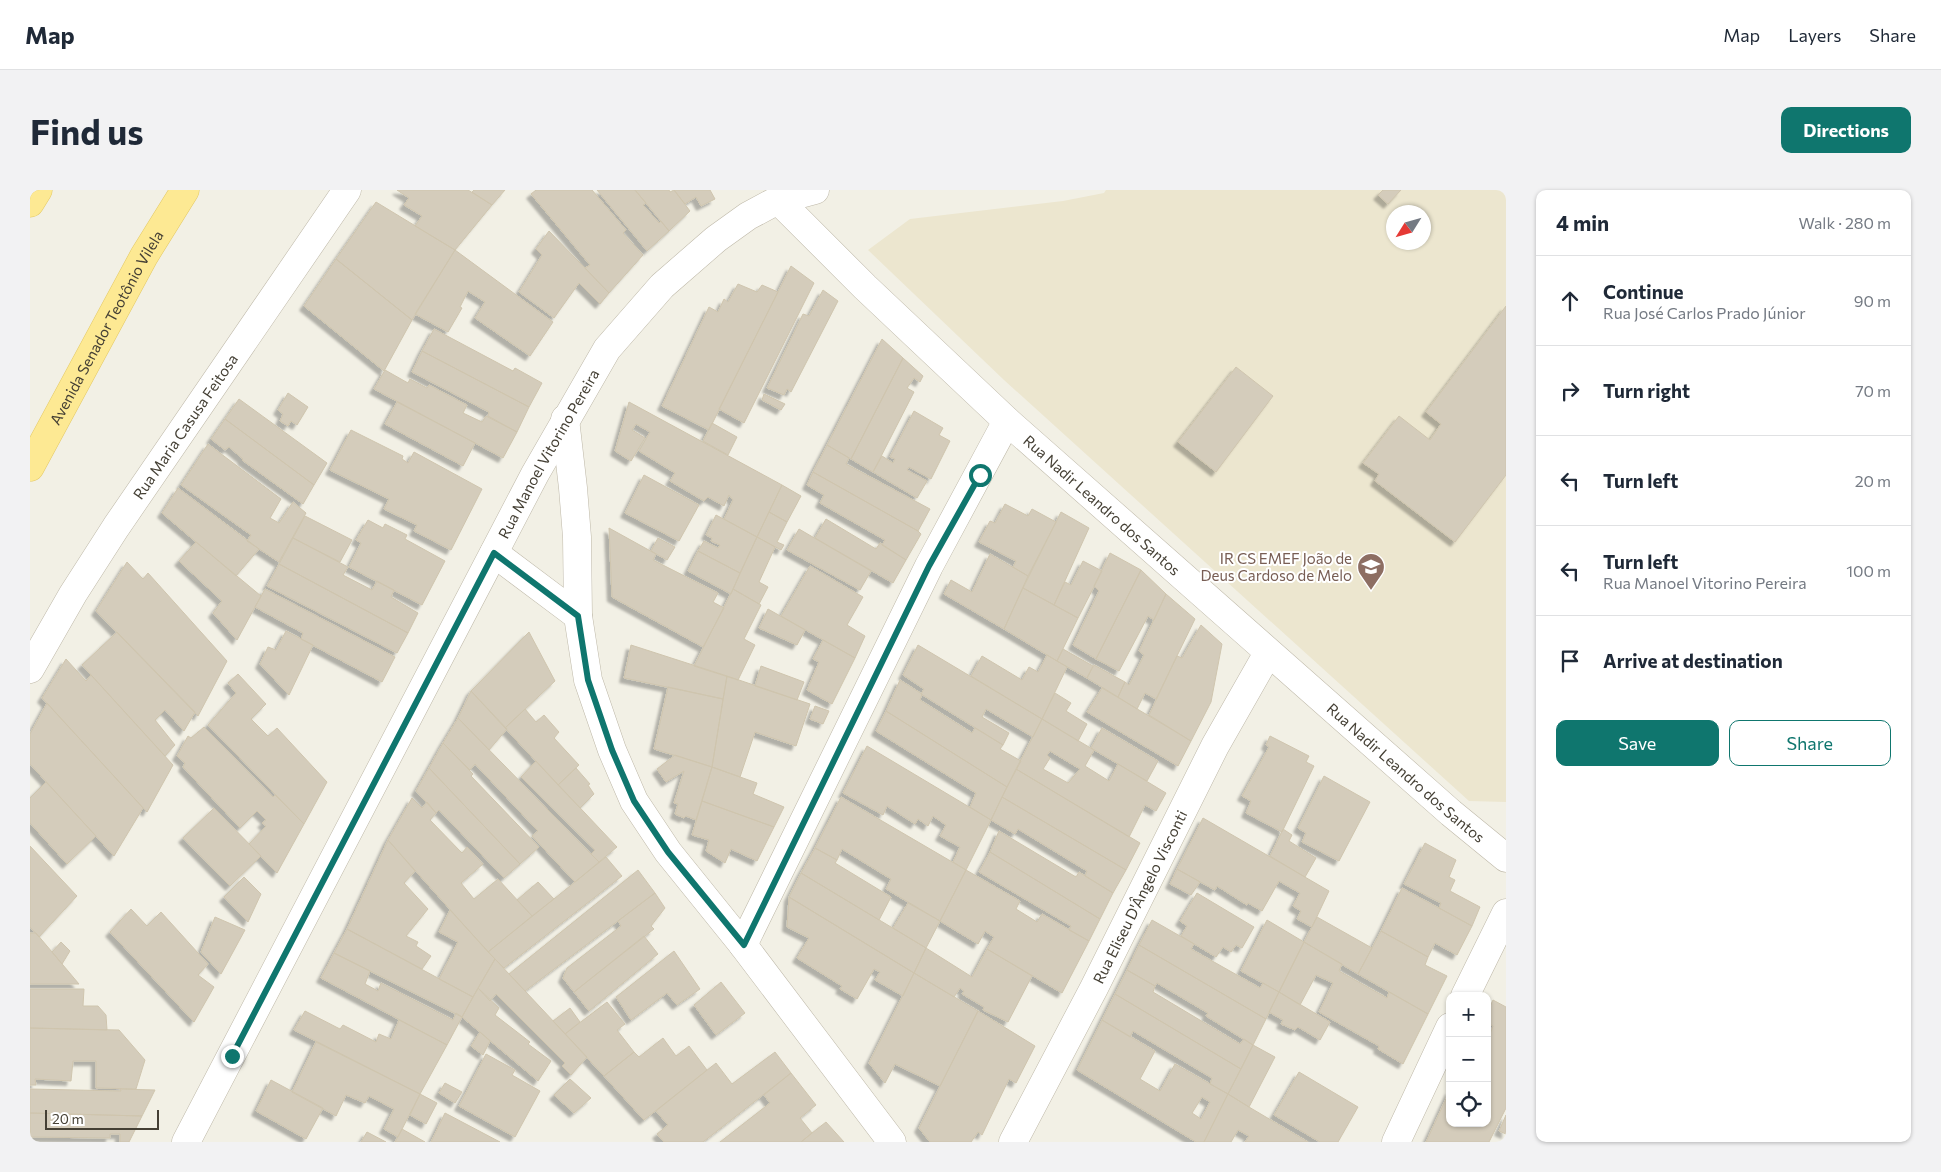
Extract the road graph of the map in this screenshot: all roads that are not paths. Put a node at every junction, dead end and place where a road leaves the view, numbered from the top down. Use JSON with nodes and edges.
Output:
{"nodes":[{"id":1,"x":38,"y":190,"type":"edge"},
{"id":2,"x":185,"y":190,"type":"edge"},
{"id":3,"x":347,"y":190,"type":"edge"},
{"id":4,"x":815,"y":190,"type":"edge"},
{"id":5,"x":778,"y":200,"type":"junction"},
{"id":6,"x":30,"y":203,"type":"edge"},
{"id":7,"x":565,"y":419,"type":"junction"},
{"id":8,"x":1007,"y":421,"type":"junction"},
{"id":9,"x":30,"y":467,"type":"edge"},
{"id":10,"x":494,"y":553,"type":"junction"},
{"id":11,"x":578,"y":616,"type":"junction"},
{"id":12,"x":1268,"y":653,"type":"junction"},
{"id":13,"x":30,"y":670,"type":"edge"},
{"id":14,"x":1506,"y":858,"type":"edge"},
{"id":15,"x":1506,"y":913,"type":"edge"},
{"id":16,"x":744,"y":945,"type":"junction"},
{"id":17,"x":1467,"y":992,"type":"edge"},
{"id":18,"x":1446,"y":1036,"type":"edge"},
{"id":19,"x":186,"y":1142,"type":"edge"},
{"id":20,"x":892,"y":1142,"type":"edge"},
{"id":21,"x":1013,"y":1142,"type":"edge"},
{"id":22,"x":1396,"y":1142,"type":"edge"}],
"edges":[{"from":1,"to":6,"type":"main road"},
{"from":2,"to":9,"type":"main road","name":"Avenida Senador Teotônio Vilela"},
{"from":3,"to":13,"type":"street","name":"Rua Maria Casusa Feitosa"},
{"from":4,"to":5,"type":"street","name":"Rua Manoel Vitorino Pereira"},
{"from":5,"to":7,"type":"street","name":"Rua Manoel Vitorino Pereira"},
{"from":5,"to":8,"type":"street","name":"Rua Nadir Leandro dos Santos"},
{"from":7,"to":10,"type":"street","name":"Rua Manoel Vitorino Pereira"},
{"from":7,"to":11,"type":"street"},
{"from":8,"to":12,"type":"street","name":"Rua Nadir Leandro dos Santos"},
{"from":8,"to":16,"type":"street"},
{"from":10,"to":11,"type":"street"},
{"from":10,"to":19,"type":"street","name":"Rua Manoel Vitorino Pereira"},
{"from":11,"to":16,"type":"street"},
{"from":12,"to":14,"type":"street","name":"Rua Nadir Leandro dos Santos"},
{"from":12,"to":21,"type":"street","name":"Rua Eliseu D'Ângelo Visconti"},
{"from":15,"to":17,"type":"street"},
{"from":16,"to":20,"type":"street"},
{"from":18,"to":22,"type":"street"}]}
